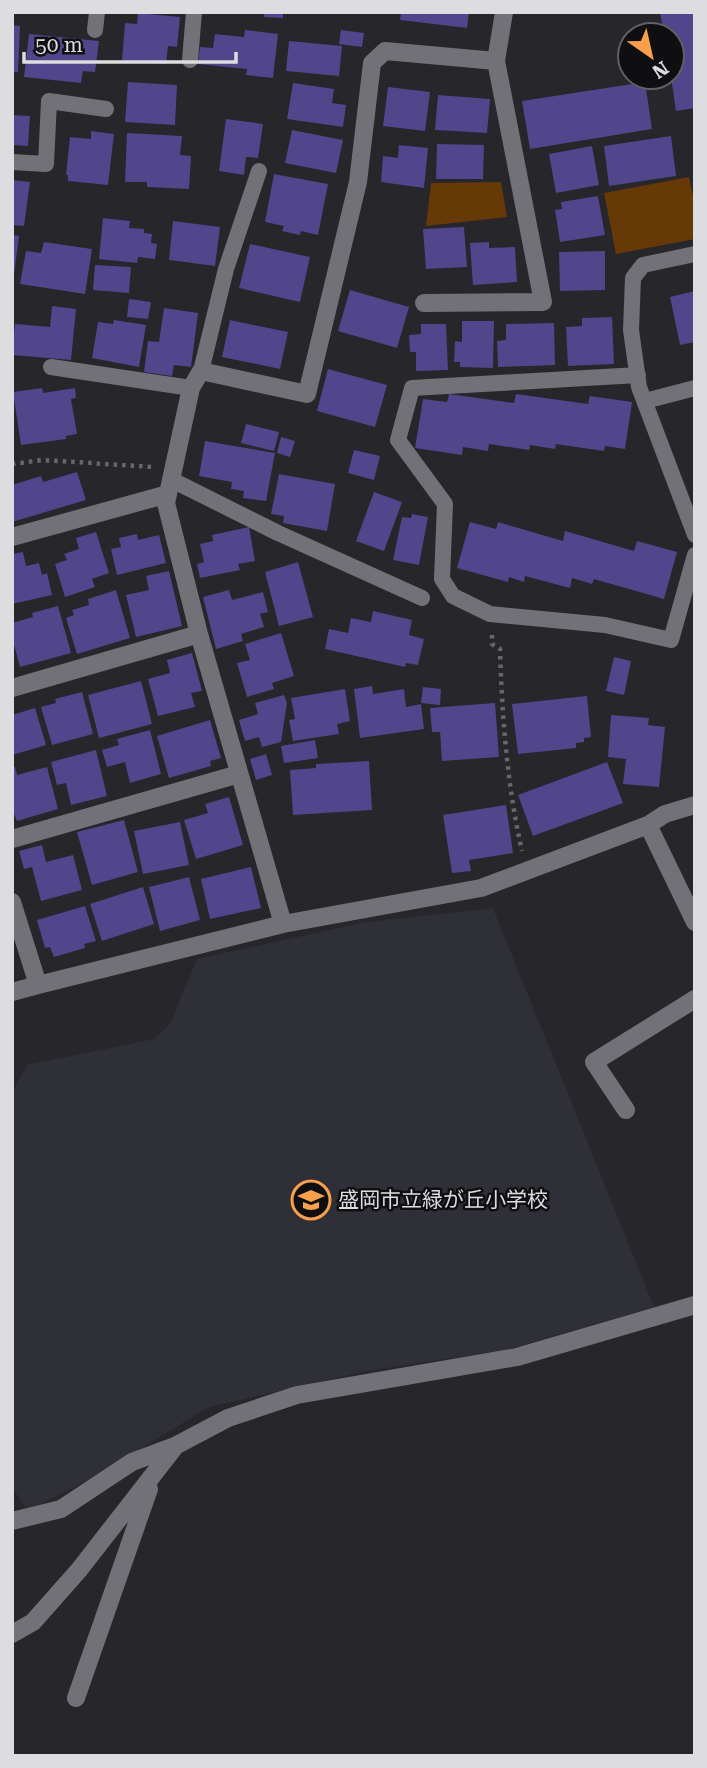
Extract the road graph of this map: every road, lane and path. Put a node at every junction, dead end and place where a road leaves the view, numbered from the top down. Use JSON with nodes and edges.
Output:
{"nodes":[{"id":1,"x":97,"y":12,"type":"edge"},
{"id":2,"x":194,"y":12,"type":"edge"},
{"id":3,"x":504,"y":12,"type":"edge"},
{"id":4,"x":95,"y":30,"type":"dead end"},
{"id":5,"x":190,"y":60,"type":"dead end"},
{"id":6,"x":496,"y":61,"type":"junction"},
{"id":7,"x":106,"y":109,"type":"dead end"},
{"id":8,"x":12,"y":162,"type":"edge"},
{"id":9,"x":259,"y":170,"type":"dead end"},
{"id":10,"x":695,"y":254,"type":"edge"},
{"id":11,"x":424,"y":303,"type":"dead end"},
{"id":12,"x":51,"y":367,"type":"dead end"},
{"id":13,"x":201,"y":371,"type":"junction"},
{"id":14,"x":638,"y":376,"type":"junction"},
{"id":15,"x":191,"y":388,"type":"junction"},
{"id":16,"x":695,"y":388,"type":"edge"},
{"id":17,"x":645,"y":401,"type":"junction"},
{"id":18,"x":12,"y":464,"type":"edge"},
{"id":19,"x":172,"y":481,"type":"junction"},
{"id":20,"x":695,"y":535,"type":"edge"},
{"id":21,"x":12,"y":537,"type":"edge"},
{"id":22,"x":695,"y":555,"type":"edge"},
{"id":23,"x":422,"y":598,"type":"dead end"},
{"id":24,"x":199,"y":634,"type":"junction"},
{"id":25,"x":492,"y":634,"type":"dead end"},
{"id":26,"x":12,"y":688,"type":"edge"},
{"id":27,"x":239,"y":774,"type":"junction"},
{"id":28,"x":695,"y":805,"type":"edge"},
{"id":29,"x":648,"y":825,"type":"junction"},
{"id":30,"x":12,"y":839,"type":"edge"},
{"id":31,"x":527,"y":872,"type":"junction"},
{"id":32,"x":12,"y":902,"type":"edge"},
{"id":33,"x":695,"y":922,"type":"edge"},
{"id":34,"x":283,"y":924,"type":"junction"},
{"id":35,"x":38,"y":985,"type":"junction"},
{"id":36,"x":12,"y":992,"type":"edge"},
{"id":37,"x":695,"y":999,"type":"edge"},
{"id":38,"x":626,"y":1110,"type":"dead end"},
{"id":39,"x":695,"y":1305,"type":"edge"},
{"id":40,"x":175,"y":1446,"type":"junction"},
{"id":41,"x":156,"y":1469,"type":"junction"},
{"id":42,"x":12,"y":1521,"type":"edge"},
{"id":43,"x":12,"y":1634,"type":"edge"},
{"id":44,"x":76,"y":1698,"type":"dead end"}],
"edges":[{"from":1,"to":4,"type":"lane"},
{"from":2,"to":5,"type":"lane"},
{"from":3,"to":6,"type":"street"},
{"from":6,"to":11,"type":"street"},
{"from":6,"to":13,"type":"street"},
{"from":7,"to":8,"type":"lane"},
{"from":9,"to":13,"type":"lane"},
{"from":10,"to":14,"type":"lane"},
{"from":12,"to":15,"type":"lane"},
{"from":13,"to":15,"type":"street"},
{"from":14,"to":17,"type":"lane"},
{"from":14,"to":22,"type":"lane"},
{"from":15,"to":19,"type":"street"},
{"from":16,"to":17,"type":"lane"},
{"from":17,"to":20,"type":"lane"},
{"from":18,"to":19,"type":"path"},
{"from":19,"to":21,"type":"street"},
{"from":19,"to":23,"type":"lane"},
{"from":19,"to":24,"type":"street"},
{"from":24,"to":26,"type":"street"},
{"from":24,"to":27,"type":"street"},
{"from":25,"to":31,"type":"path"},
{"from":27,"to":30,"type":"street"},
{"from":27,"to":34,"type":"street"},
{"from":28,"to":29,"type":"street"},
{"from":29,"to":31,"type":"street"},
{"from":29,"to":33,"type":"street"},
{"from":31,"to":34,"type":"street"},
{"from":32,"to":35,"type":"street"},
{"from":34,"to":35,"type":"street"},
{"from":35,"to":36,"type":"street"},
{"from":37,"to":38,"type":"street"},
{"from":39,"to":40,"type":"street"},
{"from":40,"to":41,"type":"street"},
{"from":40,"to":42,"type":"street"},
{"from":41,"to":43,"type":"street"},
{"from":41,"to":44,"type":"street"}]}
